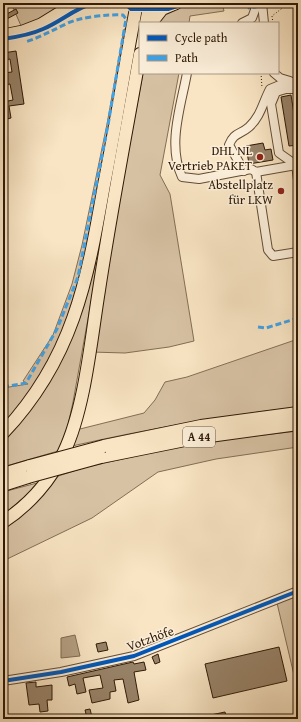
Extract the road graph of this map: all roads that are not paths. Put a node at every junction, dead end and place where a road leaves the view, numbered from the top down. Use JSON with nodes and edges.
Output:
{"nodes":[{"id":1,"x":137,"y":3,"type":"edge"},
{"id":2,"x":150,"y":3,"type":"edge"},
{"id":3,"x":176,"y":3,"type":"edge"},
{"id":4,"x":262,"y":3,"type":"edge"},
{"id":5,"x":74,"y":4,"type":"edge"},
{"id":6,"x":255,"y":7,"type":"edge"},
{"id":7,"x":146,"y":22,"type":"edge"},
{"id":8,"x":152,"y":22,"type":"edge"},
{"id":9,"x":244,"y":22,"type":"edge"},
{"id":10,"x":264,"y":22,"type":"edge"},
{"id":11,"x":3,"y":34,"type":"edge"},
{"id":12,"x":139,"y":60,"type":"edge"},
{"id":13,"x":187,"y":74,"type":"edge"},
{"id":14,"x":275,"y":74,"type":"edge"},
{"id":15,"x":297,"y":85,"type":"edge"},
{"id":16,"x":296,"y":165,"type":"junction"},
{"id":17,"x":244,"y":171,"type":"junction"},
{"id":18,"x":256,"y":172,"type":"junction"},
{"id":19,"x":298,"y":180,"type":"edge"},
{"id":20,"x":298,"y":252,"type":"edge"},
{"id":21,"x":298,"y":413,"type":"edge"},
{"id":22,"x":298,"y":424,"type":"edge"},
{"id":23,"x":3,"y":433,"type":"edge"},
{"id":24,"x":103,"y":452,"type":"junction"},
{"id":25,"x":29,"y":472,"type":"junction"},
{"id":26,"x":3,"y":474,"type":"edge"},
{"id":27,"x":3,"y":485,"type":"edge"},
{"id":28,"x":3,"y":522,"type":"edge"},
{"id":29,"x":298,"y":591,"type":"edge"},
{"id":30,"x":3,"y":681,"type":"edge"}],
"edges":[{"from":1,"to":23,"type":"highway"},
{"from":2,"to":7,"type":"highway"},
{"from":3,"to":8,"type":"highway"},
{"from":4,"to":10,"type":"street"},
{"from":5,"to":11,"type":"main road"},
{"from":6,"to":9,"type":"street"},
{"from":12,"to":28,"type":"highway"},
{"from":13,"to":17,"type":"street"},
{"from":14,"to":15,"type":"street"},
{"from":15,"to":16,"type":"street"},
{"from":15,"to":17,"type":"street"},
{"from":16,"to":18,"type":"street"},
{"from":16,"to":19,"type":"street"},
{"from":17,"to":18,"type":"street"},
{"from":18,"to":20,"type":"street"},
{"from":21,"to":24,"type":"highway","number":"A 44"},
{"from":22,"to":24,"type":"highway","number":"A 44"},
{"from":24,"to":25,"type":"highway","number":"A 44","bridge":true},
{"from":25,"to":26,"type":"highway","number":"A 44"},
{"from":25,"to":27,"type":"highway","number":"A 44"},
{"from":29,"to":30,"type":"street","name":"Votzhöfe"}]}
